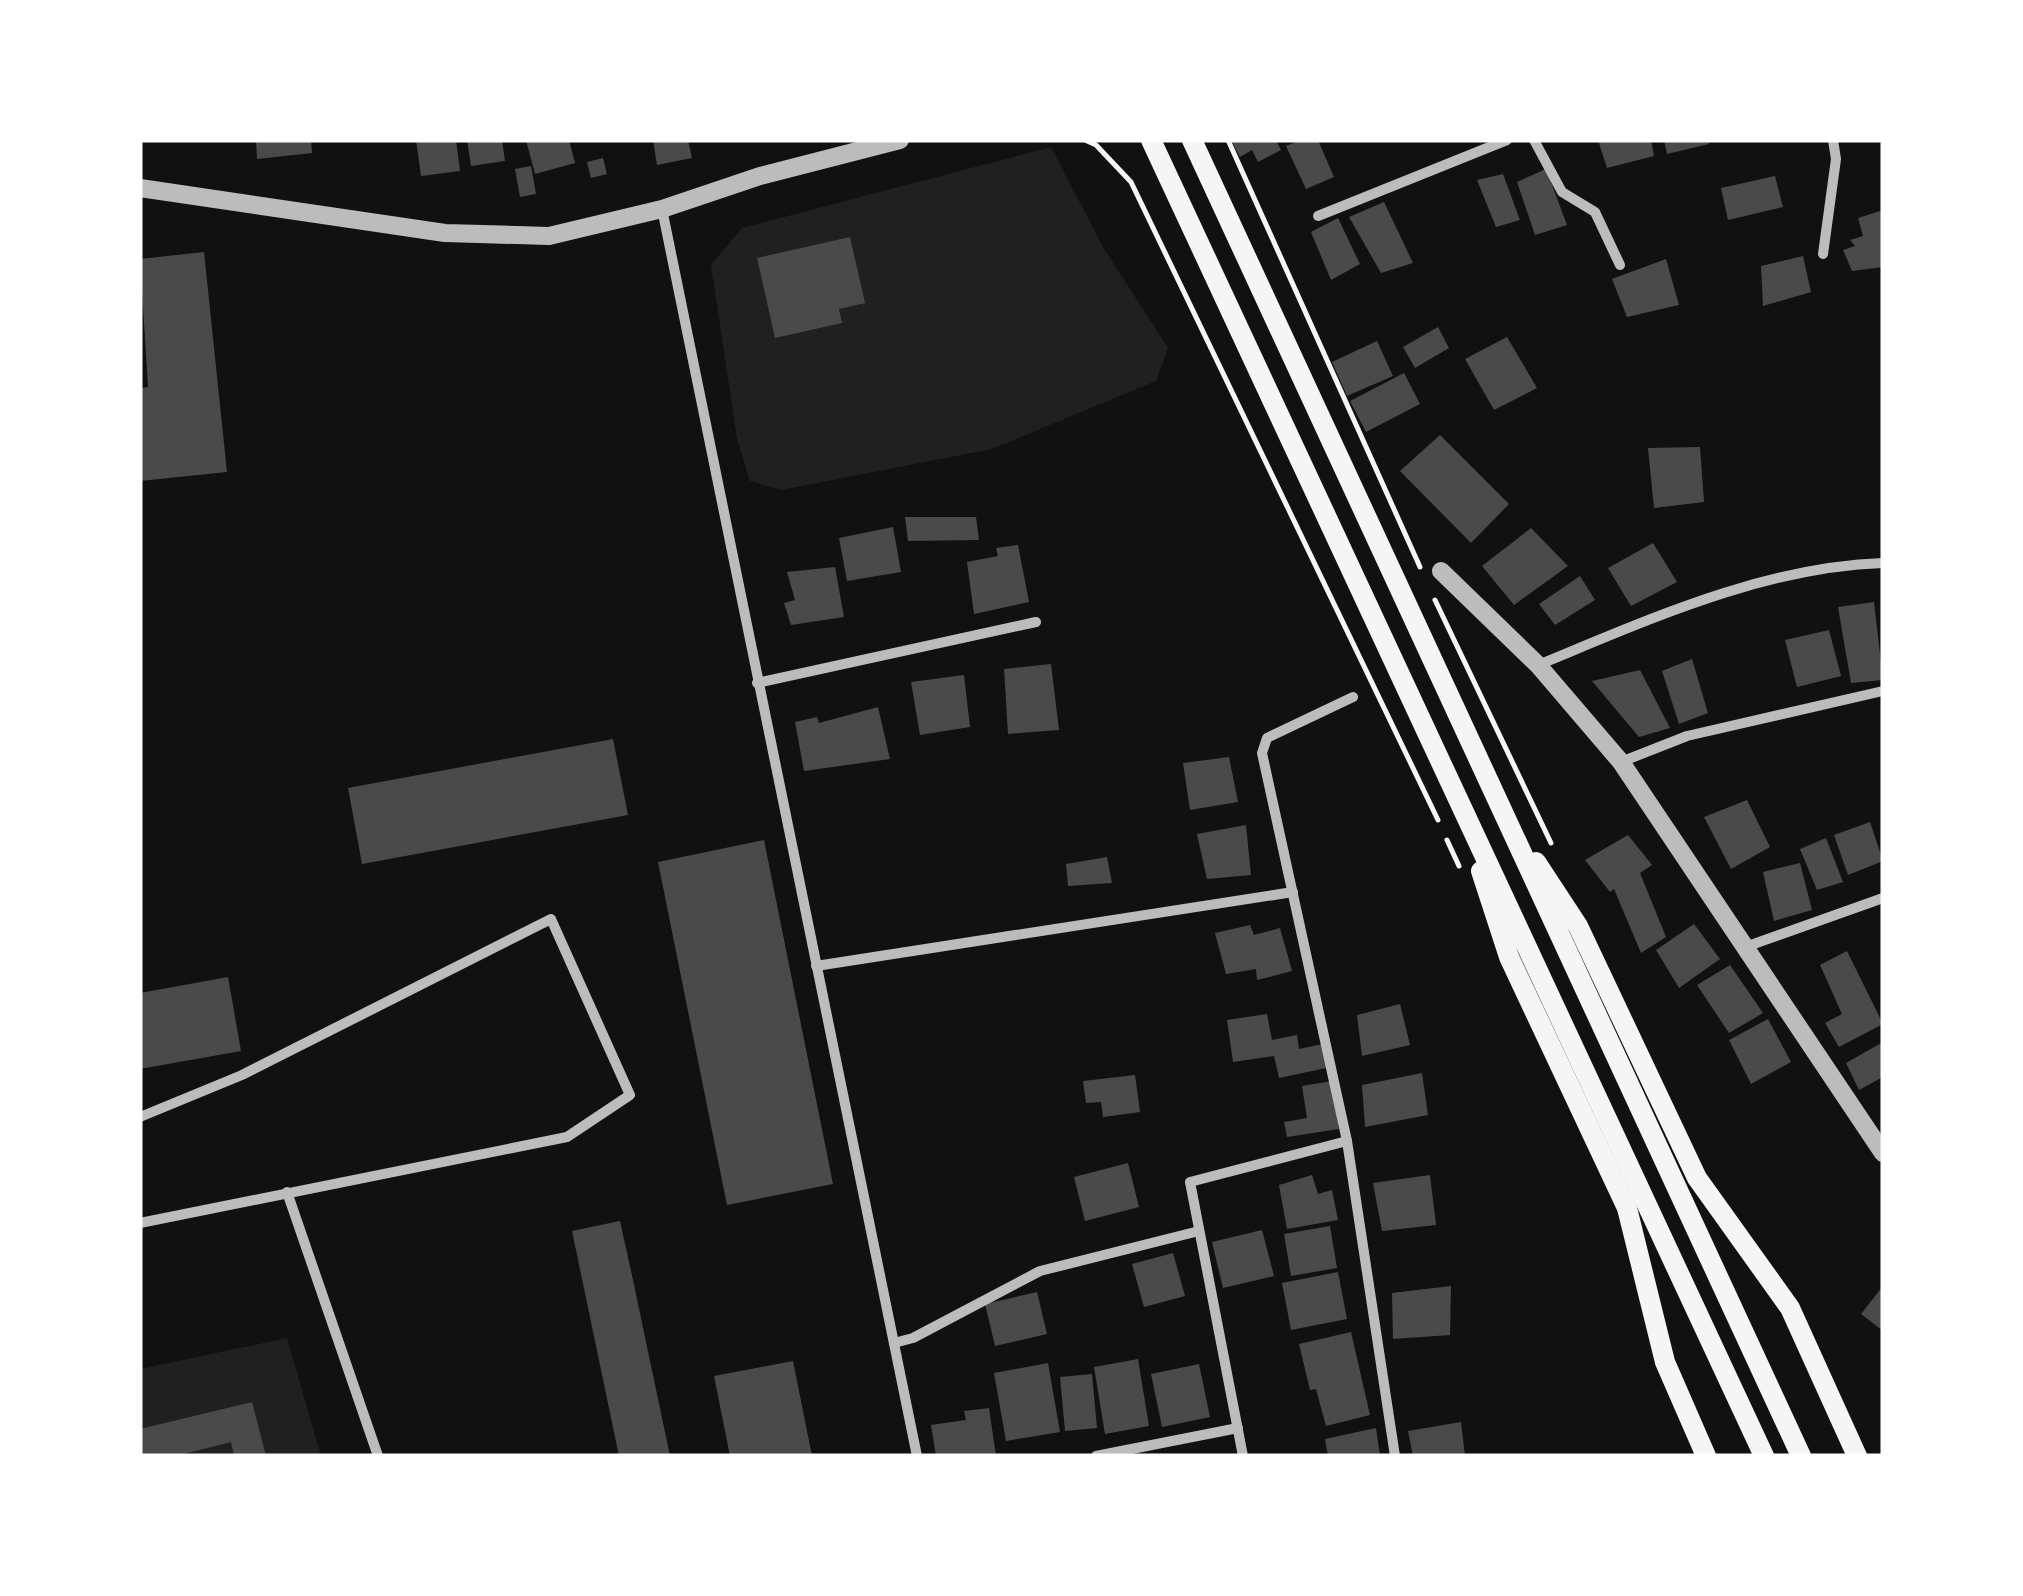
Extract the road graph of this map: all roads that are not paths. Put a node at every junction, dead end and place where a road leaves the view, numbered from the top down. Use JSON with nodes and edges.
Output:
{"nodes":[{"id":1,"x":900,"y":140,"type":"edge"},
{"id":2,"x":1151,"y":140,"type":"edge"},
{"id":3,"x":1192,"y":140,"type":"edge"},
{"id":4,"x":1507,"y":140,"type":"edge"},
{"id":5,"x":1534,"y":140,"type":"edge"},
{"id":6,"x":1833,"y":140,"type":"edge"},
{"id":7,"x":140,"y":188,"type":"edge"},
{"id":8,"x":662,"y":210,"type":"junction"},
{"id":9,"x":1318,"y":216,"type":"dead end"},
{"id":10,"x":1823,"y":254,"type":"dead end"},
{"id":11,"x":1620,"y":265,"type":"dead end"},
{"id":12,"x":1883,"y":563,"type":"edge"},
{"id":13,"x":1432,"y":573,"type":"road end"},
{"id":14,"x":1036,"y":622,"type":"dead end"},
{"id":15,"x":1538,"y":665,"type":"junction"},
{"id":16,"x":757,"y":683,"type":"junction"},
{"id":17,"x":1883,"y":691,"type":"edge"},
{"id":18,"x":1353,"y":697,"type":"dead end"},
{"id":19,"x":1621,"y":762,"type":"junction"},
{"id":20,"x":1515,"y":836,"type":"junction"},
{"id":21,"x":1476,"y":840,"type":"junction"},
{"id":22,"x":1293,"y":892,"type":"junction"},
{"id":23,"x":1883,"y":898,"type":"edge"},
{"id":24,"x":1748,"y":946,"type":"junction"},
{"id":25,"x":816,"y":966,"type":"junction"},
{"id":26,"x":140,"y":1117,"type":"edge"},
{"id":27,"x":1348,"y":1141,"type":"junction"},
{"id":28,"x":1883,"y":1153,"type":"edge"},
{"id":29,"x":286,"y":1192,"type":"junction"},
{"id":30,"x":140,"y":1223,"type":"edge"},
{"id":31,"x":1200,"y":1231,"type":"junction"},
{"id":32,"x":894,"y":1343,"type":"junction"},
{"id":33,"x":1238,"y":1428,"type":"junction"},
{"id":34,"x":378,"y":1456,"type":"edge"},
{"id":35,"x":917,"y":1456,"type":"edge"},
{"id":36,"x":1096,"y":1456,"type":"edge"},
{"id":37,"x":1244,"y":1456,"type":"edge"},
{"id":38,"x":1395,"y":1456,"type":"edge"},
{"id":39,"x":1706,"y":1456,"type":"edge"},
{"id":40,"x":1764,"y":1456,"type":"edge"},
{"id":41,"x":1801,"y":1456,"type":"edge"},
{"id":42,"x":1857,"y":1456,"type":"edge"}],
"edges":[{"from":1,"to":8,"type":"street"},
{"from":2,"to":21,"type":"main road"},
{"from":3,"to":20,"type":"main road"},
{"from":4,"to":9,"type":"street"},
{"from":5,"to":11,"type":"street"},
{"from":6,"to":10,"type":"street"},
{"from":7,"to":8,"type":"street"},
{"from":8,"to":16,"type":"street"},
{"from":12,"to":15,"type":"street"},
{"from":13,"to":15,"type":"street"},
{"from":14,"to":16,"type":"street"},
{"from":15,"to":19,"type":"street"},
{"from":16,"to":25,"type":"street"},
{"from":17,"to":19,"type":"street"},
{"from":18,"to":22,"type":"street"},
{"from":19,"to":24,"type":"street"},
{"from":20,"to":41,"type":"main road"},
{"from":20,"to":42,"type":"main road"},
{"from":21,"to":39,"type":"main road"},
{"from":21,"to":40,"type":"main road"},
{"from":22,"to":25,"type":"street"},
{"from":22,"to":27,"type":"street"},
{"from":23,"to":24,"type":"street"},
{"from":24,"to":28,"type":"street"},
{"from":25,"to":32,"type":"street"},
{"from":26,"to":29,"type":"street"},
{"from":27,"to":31,"type":"street"},
{"from":27,"to":38,"type":"street"},
{"from":29,"to":30,"type":"street"},
{"from":29,"to":34,"type":"street"},
{"from":31,"to":32,"type":"street"},
{"from":31,"to":33,"type":"street"},
{"from":32,"to":35,"type":"street"},
{"from":33,"to":36,"type":"street"},
{"from":33,"to":37,"type":"street"}]}
